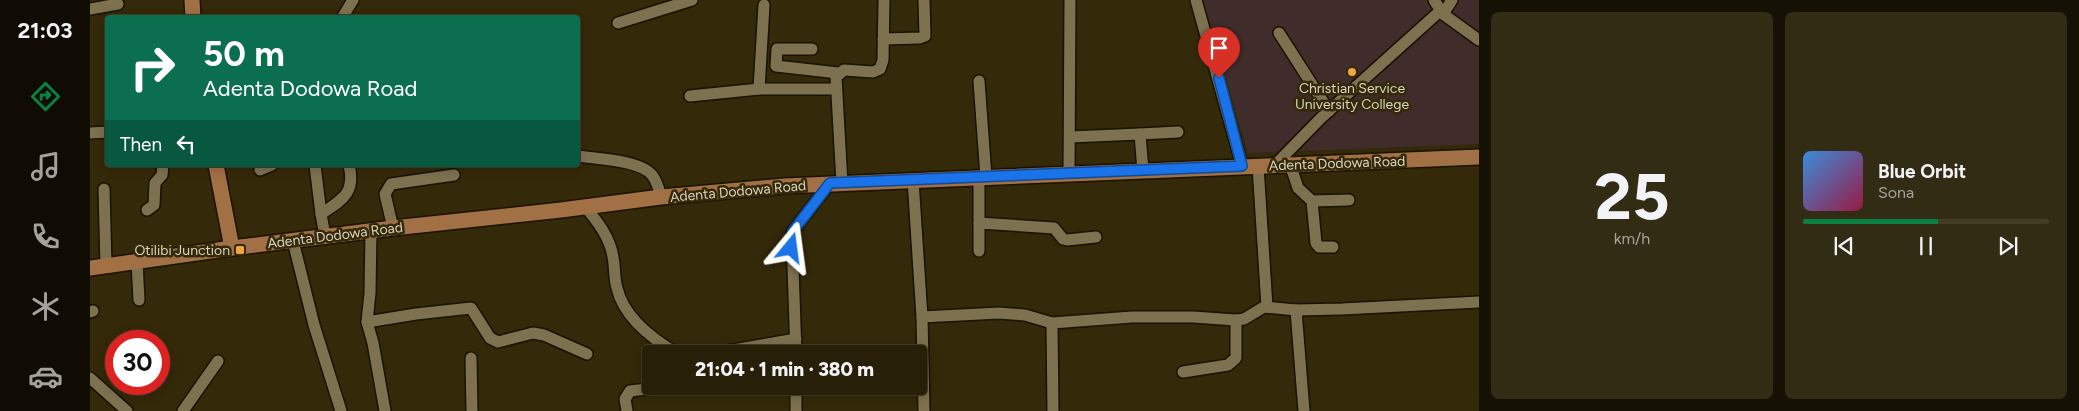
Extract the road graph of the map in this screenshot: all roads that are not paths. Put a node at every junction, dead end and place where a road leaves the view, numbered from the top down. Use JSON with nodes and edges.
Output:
{"nodes":[{"id":1,"x":192,"y":0,"type":"edge"},
{"id":2,"x":352,"y":0,"type":"edge"},
{"id":3,"x":692,"y":0,"type":"edge"},
{"id":4,"x":884,"y":0,"type":"edge"},
{"id":5,"x":924,"y":0,"type":"edge"},
{"id":6,"x":1070,"y":0,"type":"edge"},
{"id":7,"x":1196,"y":0,"type":"edge"},
{"id":8,"x":1434,"y":0,"type":"edge"},
{"id":9,"x":1452,"y":0,"type":"edge"},
{"id":10,"x":118,"y":4,"type":"dead end"},
{"id":11,"x":94,"y":6,"type":"edge"},
{"id":12,"x":764,"y":6,"type":"dead end"},
{"id":13,"x":1442,"y":12,"type":"junction"},
{"id":14,"x":193,"y":15,"type":"edge"},
{"id":15,"x":344,"y":15,"type":"edge"},
{"id":16,"x":618,"y":23,"type":"dead end"},
{"id":17,"x":1279,"y":33,"type":"dead end"},
{"id":18,"x":883,"y":39,"type":"junction"},
{"id":19,"x":1479,"y":40,"type":"edge"},
{"id":20,"x":812,"y":49,"type":"dead end"},
{"id":21,"x":838,"y":73,"type":"junction"},
{"id":22,"x":979,"y":82,"type":"dead end"},
{"id":23,"x":759,"y":89,"type":"junction"},
{"id":24,"x":836,"y":89,"type":"junction"},
{"id":25,"x":690,"y":96,"type":"dead end"},
{"id":26,"x":1329,"y":111,"type":"junction"},
{"id":27,"x":105,"y":132,"type":"edge"},
{"id":28,"x":1178,"y":132,"type":"dead end"},
{"id":29,"x":90,"y":133,"type":"edge"},
{"id":30,"x":1140,"y":134,"type":"junction"},
{"id":31,"x":1070,"y":137,"type":"junction"},
{"id":32,"x":580,"y":156,"type":"edge"},
{"id":33,"x":1479,"y":157,"type":"edge"},
{"id":34,"x":1283,"y":164,"type":"junction"},
{"id":35,"x":1242,"y":166,"type":"junction"},
{"id":36,"x":1258,"y":166,"type":"junction"},
{"id":37,"x":163,"y":167,"type":"edge"},
{"id":38,"x":216,"y":167,"type":"edge"},
{"id":39,"x":267,"y":167,"type":"edge"},
{"id":40,"x":315,"y":167,"type":"edge"},
{"id":41,"x":349,"y":167,"type":"edge"},
{"id":42,"x":260,"y":170,"type":"dead end"},
{"id":43,"x":1143,"y":170,"type":"junction"},
{"id":44,"x":1070,"y":174,"type":"junction"},
{"id":45,"x":454,"y":175,"type":"dead end"},
{"id":46,"x":982,"y":178,"type":"junction"},
{"id":47,"x":914,"y":180,"type":"junction"},
{"id":48,"x":836,"y":183,"type":"junction"},
{"id":49,"x":104,"y":188,"type":"dead end"},
{"id":50,"x":661,"y":197,"type":"junction"},
{"id":51,"x":1349,"y":200,"type":"dead end"},
{"id":52,"x":1312,"y":201,"type":"junction"},
{"id":53,"x":586,"y":208,"type":"junction"},
{"id":54,"x":147,"y":210,"type":"dead end"},
{"id":55,"x":320,"y":214,"type":"junction"},
{"id":56,"x":979,"y":223,"type":"junction"},
{"id":57,"x":393,"y":228,"type":"junction"},
{"id":58,"x":371,"y":231,"type":"junction"},
{"id":59,"x":325,"y":236,"type":"junction"},
{"id":60,"x":1096,"y":237,"type":"dead end"},
{"id":61,"x":293,"y":240,"type":"junction"},
{"id":62,"x":1333,"y":247,"type":"dead end"},
{"id":63,"x":232,"y":248,"type":"junction"},
{"id":64,"x":979,"y":251,"type":"dead end"},
{"id":65,"x":137,"y":262,"type":"junction"},
{"id":66,"x":106,"y":266,"type":"junction"},
{"id":67,"x":90,"y":268,"type":"edge"},
{"id":68,"x":139,"y":300,"type":"dead end"},
{"id":69,"x":1479,"y":302,"type":"edge"},
{"id":70,"x":1267,"y":307,"type":"junction"},
{"id":71,"x":1296,"y":310,"type":"junction"},
{"id":72,"x":922,"y":317,"type":"junction"},
{"id":73,"x":1236,"y":320,"type":"junction"},
{"id":74,"x":367,"y":322,"type":"junction"},
{"id":75,"x":1052,"y":323,"type":"junction"},
{"id":76,"x":796,"y":339,"type":"junction"},
{"id":77,"x":665,"y":345,"type":"edge"},
{"id":78,"x":762,"y":345,"type":"edge"},
{"id":79,"x":796,"y":345,"type":"edge"},
{"id":80,"x":587,"y":354,"type":"dead end"},
{"id":81,"x":471,"y":358,"type":"dead end"},
{"id":82,"x":218,"y":361,"type":"dead end"},
{"id":83,"x":1184,"y":372,"type":"dead end"},
{"id":84,"x":90,"y":378,"type":"edge"},
{"id":85,"x":642,"y":390,"type":"edge"},
{"id":86,"x":796,"y":395,"type":"edge"},
{"id":87,"x":128,"y":411,"type":"edge"},
{"id":88,"x":183,"y":411,"type":"edge"},
{"id":89,"x":340,"y":411,"type":"edge"},
{"id":90,"x":385,"y":411,"type":"edge"},
{"id":91,"x":472,"y":411,"type":"edge"},
{"id":92,"x":627,"y":411,"type":"edge"},
{"id":93,"x":796,"y":411,"type":"edge"},
{"id":94,"x":924,"y":411,"type":"edge"},
{"id":95,"x":1053,"y":411,"type":"edge"},
{"id":96,"x":1304,"y":411,"type":"edge"}],
"edges":[{"from":1,"to":14,"type":"main road"},
{"from":2,"to":15,"type":"street"},
{"from":3,"to":16,"type":"street"},
{"from":4,"to":18,"type":"street"},
{"from":5,"to":18,"type":"street"},
{"from":6,"to":31,"type":"street"},
{"from":7,"to":35,"type":"street"},
{"from":8,"to":13,"type":"street"},
{"from":9,"to":13,"type":"street"},
{"from":10,"to":11,"type":"street"},
{"from":12,"to":23,"type":"street"},
{"from":13,"to":19,"type":"street"},
{"from":13,"to":26,"type":"street"},
{"from":17,"to":26,"type":"street"},
{"from":18,"to":21,"type":"street"},
{"from":20,"to":21,"type":"street"},
{"from":21,"to":24,"type":"street"},
{"from":22,"to":46,"type":"street"},
{"from":23,"to":24,"type":"street"},
{"from":23,"to":25,"type":"street"},
{"from":24,"to":48,"type":"street"},
{"from":26,"to":34,"type":"street"},
{"from":27,"to":29,"type":"street"},
{"from":28,"to":30,"type":"street"},
{"from":30,"to":31,"type":"street"},
{"from":30,"to":43,"type":"street"},
{"from":31,"to":44,"type":"street"},
{"from":32,"to":50,"type":"street"},
{"from":33,"to":34,"type":"main road","name":"Adenta Dodowa Road"},
{"from":34,"to":36,"type":"main road","name":"Adenta Dodowa Road"},
{"from":34,"to":52,"type":"street"},
{"from":35,"to":36,"type":"main road","name":"Adenta Dodowa Road"},
{"from":35,"to":43,"type":"main road","name":"Adenta Dodowa Road"},
{"from":36,"to":70,"type":"street"},
{"from":37,"to":54,"type":"street"},
{"from":38,"to":63,"type":"main road"},
{"from":39,"to":42,"type":"street"},
{"from":40,"to":55,"type":"street"},
{"from":41,"to":55,"type":"street"},
{"from":43,"to":44,"type":"main road","name":"Adenta Dodowa Road"},
{"from":44,"to":46,"type":"main road","name":"Adenta Dodowa Road"},
{"from":45,"to":57,"type":"street"},
{"from":46,"to":47,"type":"main road","name":"Adenta Dodowa Road"},
{"from":46,"to":56,"type":"street"},
{"from":47,"to":48,"type":"main road","name":"Adenta Dodowa Road"},
{"from":47,"to":72,"type":"street"},
{"from":48,"to":50,"type":"main road","name":"Adenta Dodowa Road"},
{"from":48,"to":76,"type":"street"},
{"from":49,"to":66,"type":"street"},
{"from":50,"to":53,"type":"main road","name":"Adenta Dodowa Road"},
{"from":51,"to":52,"type":"street"},
{"from":52,"to":62,"type":"street"},
{"from":53,"to":57,"type":"main road","name":"Adenta Dodowa Road"},
{"from":53,"to":77,"type":"street"},
{"from":55,"to":59,"type":"street"},
{"from":56,"to":60,"type":"street"},
{"from":56,"to":64,"type":"street"},
{"from":57,"to":58,"type":"main road","name":"Adenta Dodowa Road"},
{"from":58,"to":59,"type":"main road","name":"Adenta Dodowa Road"},
{"from":58,"to":74,"type":"street"},
{"from":59,"to":61,"type":"main road","name":"Adenta Dodowa Road"},
{"from":61,"to":63,"type":"main road","name":"Adenta Dodowa Road"},
{"from":61,"to":89,"type":"street"},
{"from":63,"to":65,"type":"main road","name":"Adenta Dodowa Road"},
{"from":65,"to":66,"type":"main road","name":"Adenta Dodowa Road"},
{"from":65,"to":68,"type":"street"},
{"from":66,"to":67,"type":"main road","name":"Adenta Dodowa Road"},
{"from":69,"to":71,"type":"street"},
{"from":70,"to":71,"type":"street"},
{"from":70,"to":73,"type":"street"},
{"from":71,"to":96,"type":"street"},
{"from":72,"to":75,"type":"street"},
{"from":72,"to":94,"type":"street"},
{"from":73,"to":75,"type":"street"},
{"from":73,"to":83,"type":"street"},
{"from":74,"to":80,"type":"street"},
{"from":74,"to":90,"type":"street"},
{"from":75,"to":95,"type":"street"},
{"from":76,"to":78,"type":"street"},
{"from":76,"to":79,"type":"street"},
{"from":81,"to":91,"type":"street"},
{"from":82,"to":88,"type":"street"},
{"from":84,"to":87,"type":"street"},
{"from":85,"to":92,"type":"street"},
{"from":86,"to":93,"type":"street"}]}
